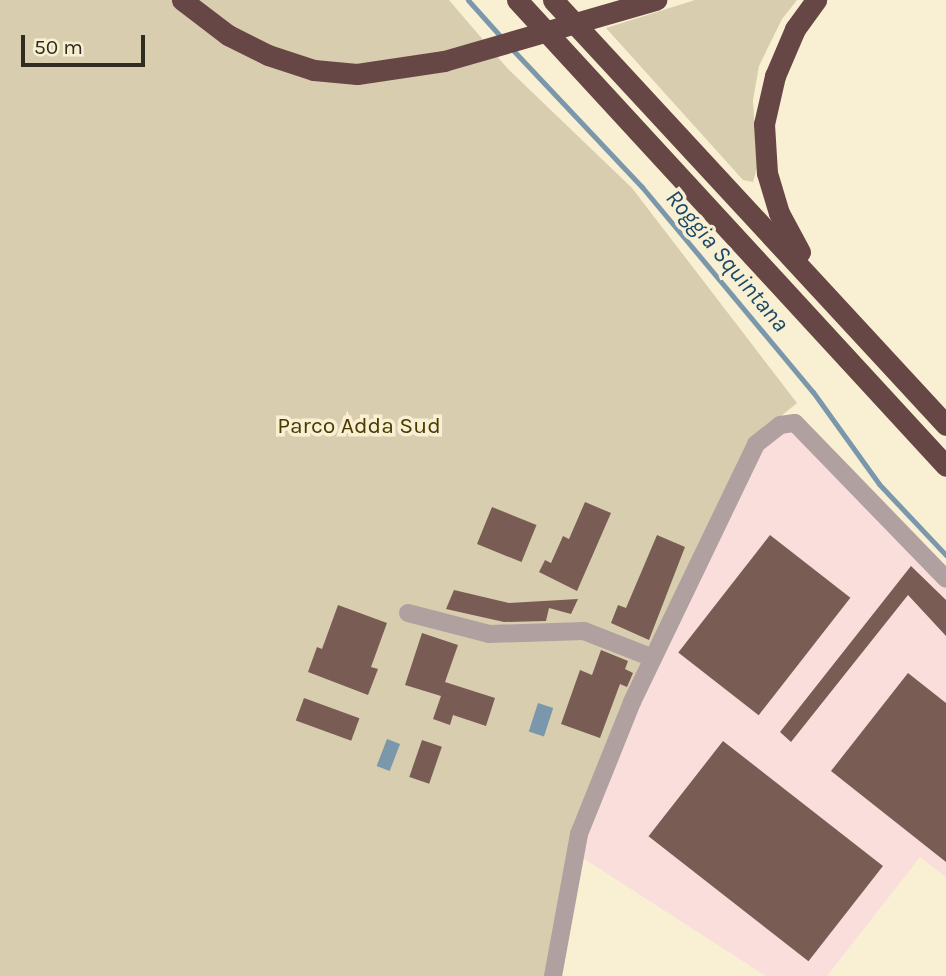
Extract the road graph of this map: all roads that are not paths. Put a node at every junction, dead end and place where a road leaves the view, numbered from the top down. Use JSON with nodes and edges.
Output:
{"nodes":[{"id":1,"x":182,"y":0,"type":"edge"},
{"id":2,"x":517,"y":0,"type":"edge"},
{"id":3,"x":553,"y":0,"type":"edge"},
{"id":4,"x":656,"y":0,"type":"edge"},
{"id":5,"x":816,"y":0,"type":"edge"},
{"id":6,"x":812,"y":276,"type":"junction"},
{"id":7,"x":946,"y":425,"type":"edge"},
{"id":8,"x":946,"y":466,"type":"edge"},
{"id":9,"x":946,"y":579,"type":"edge"},
{"id":10,"x":408,"y":612,"type":"dead end"},
{"id":11,"x":653,"y":658,"type":"junction"},
{"id":12,"x":553,"y":976,"type":"edge"}],
"edges":[{"from":1,"to":4,"type":"highway"},
{"from":2,"to":8,"type":"highway"},
{"from":3,"to":6,"type":"highway"},
{"from":5,"to":6,"type":"highway"},
{"from":6,"to":7,"type":"highway"},
{"from":9,"to":11,"type":"street"},
{"from":10,"to":11,"type":"street"},
{"from":11,"to":12,"type":"street"}]}
